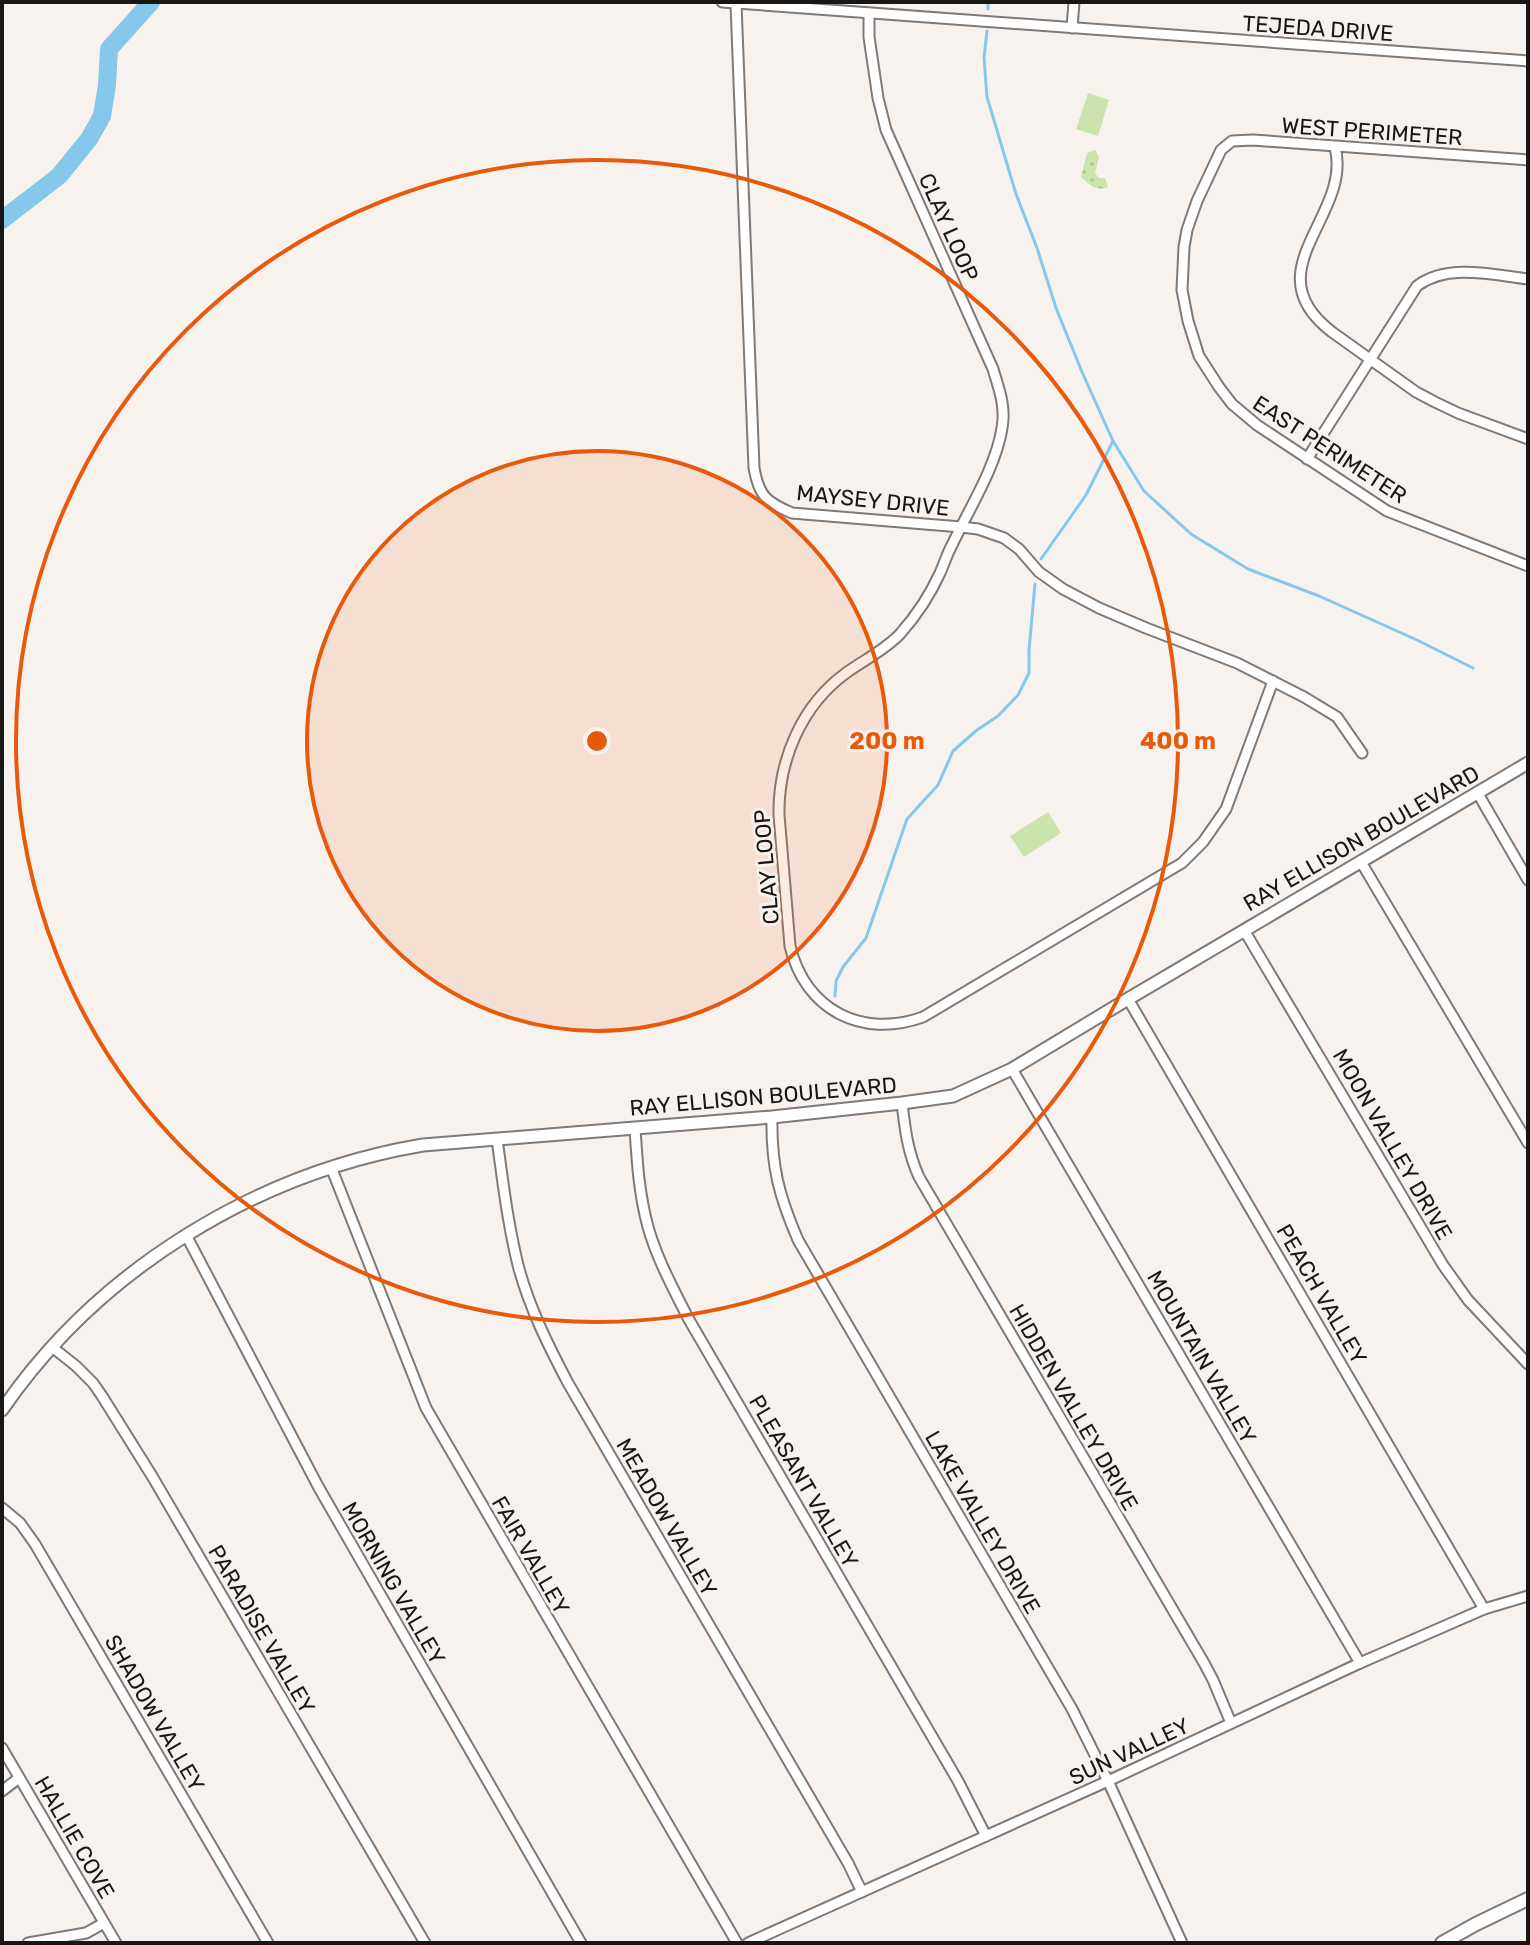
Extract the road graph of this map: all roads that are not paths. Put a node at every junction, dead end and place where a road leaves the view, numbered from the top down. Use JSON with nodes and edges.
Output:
{"nodes":[{"id":1,"x":722,"y":2,"type":"edge"},
{"id":2,"x":1074,"y":2,"type":"edge"},
{"id":3,"x":736,"y":4,"type":"junction"},
{"id":4,"x":869,"y":13,"type":"junction"},
{"id":5,"x":1072,"y":28,"type":"junction"},
{"id":6,"x":1528,"y":59,"type":"edge"},
{"id":7,"x":1335,"y":147,"type":"junction"},
{"id":8,"x":1220,"y":154,"type":"joint"},
{"id":9,"x":1528,"y":160,"type":"edge"},
{"id":10,"x":1528,"y":279,"type":"edge"},
{"id":11,"x":1371,"y":359,"type":"junction"},
{"id":12,"x":1528,"y":439,"type":"edge"},
{"id":13,"x":1307,"y":459,"type":"junction"},
{"id":14,"x":961,"y":527,"type":"junction"},
{"id":15,"x":1528,"y":566,"type":"edge"},
{"id":16,"x":1273,"y":681,"type":"junction"},
{"id":17,"x":1362,"y":753,"type":"dead end"},
{"id":18,"x":1528,"y":763,"type":"edge"},
{"id":19,"x":1477,"y":792,"type":"junction"},
{"id":20,"x":1361,"y":862,"type":"junction"},
{"id":21,"x":1528,"y":880,"type":"edge"},
{"id":22,"x":1244,"y":930,"type":"junction"},
{"id":23,"x":1128,"y":999,"type":"junction"},
{"id":24,"x":1012,"y":1069,"type":"junction"},
{"id":25,"x":902,"y":1103,"type":"junction"},
{"id":26,"x":772,"y":1117,"type":"junction"},
{"id":27,"x":635,"y":1128,"type":"junction"},
{"id":28,"x":497,"y":1139,"type":"junction"},
{"id":29,"x":1528,"y":1143,"type":"edge"},
{"id":30,"x":331,"y":1167,"type":"junction"},
{"id":31,"x":186,"y":1235,"type":"junction"},
{"id":32,"x":52,"y":1347,"type":"junction"},
{"id":33,"x":1528,"y":1364,"type":"edge"},
{"id":34,"x":2,"y":1410,"type":"edge"},
{"id":35,"x":2,"y":1508,"type":"edge"},
{"id":36,"x":1528,"y":1596,"type":"edge"},
{"id":37,"x":1484,"y":1609,"type":"junction"},
{"id":38,"x":1360,"y":1663,"type":"junction"},
{"id":39,"x":1231,"y":1723,"type":"junction"},
{"id":40,"x":2,"y":1748,"type":"edge"},
{"id":41,"x":19,"y":1778,"type":"junction"},
{"id":42,"x":1108,"y":1781,"type":"junction"},
{"id":43,"x":2,"y":1791,"type":"edge"},
{"id":44,"x":986,"y":1836,"type":"junction"},
{"id":45,"x":862,"y":1892,"type":"junction"},
{"id":46,"x":1528,"y":1899,"type":"edge"},
{"id":47,"x":1528,"y":1907,"type":"edge"},
{"id":48,"x":1505,"y":1910,"type":"junction"},
{"id":49,"x":104,"y":1923,"type":"junction"},
{"id":50,"x":28,"y":1943,"type":"edge"},
{"id":51,"x":116,"y":1943,"type":"edge"},
{"id":52,"x":268,"y":1943,"type":"edge"},
{"id":53,"x":425,"y":1943,"type":"edge"},
{"id":54,"x":581,"y":1943,"type":"edge"},
{"id":55,"x":737,"y":1943,"type":"edge"},
{"id":56,"x":748,"y":1943,"type":"edge"},
{"id":57,"x":1182,"y":1943,"type":"edge"},
{"id":58,"x":1442,"y":1943,"type":"edge"}],
"edges":[{"from":1,"to":3,"type":"street","name":"TEJEDA DRIVE"},
{"from":2,"to":5,"type":"street"},
{"from":3,"to":4,"type":"street","name":"TEJEDA DRIVE"},
{"from":3,"to":14,"type":"street","name":"MAYSEY DRIVE"},
{"from":4,"to":5,"type":"street","name":"TEJEDA DRIVE"},
{"from":4,"to":14,"type":"street","name":"CLAY LOOP"},
{"from":5,"to":6,"type":"street","name":"TEJEDA DRIVE"},
{"from":7,"to":8,"type":"street","name":"WEST PERIMETER"},
{"from":7,"to":9,"type":"street","name":"WEST PERIMETER"},
{"from":7,"to":11,"type":"street"},
{"from":8,"to":13,"type":"street","name":"EAST PERIMETER"},
{"from":10,"to":11,"type":"street"},
{"from":11,"to":12,"type":"street"},
{"from":11,"to":13,"type":"street"},
{"from":13,"to":15,"type":"street","name":"EAST PERIMETER"},
{"from":14,"to":16,"type":"street","name":"MAYSEY DRIVE"},
{"from":14,"to":16,"type":"street","name":"CLAY LOOP"},
{"from":16,"to":17,"type":"street","name":"MAYSEY DRIVE"},
{"from":18,"to":19,"type":"street","name":"RAY ELLISON BOULEVARD"},
{"from":19,"to":20,"type":"street","name":"RAY ELLISON BOULEVARD"},
{"from":19,"to":21,"type":"street"},
{"from":20,"to":22,"type":"street","name":"RAY ELLISON BOULEVARD"},
{"from":20,"to":29,"type":"street"},
{"from":22,"to":23,"type":"street","name":"RAY ELLISON BOULEVARD"},
{"from":22,"to":33,"type":"street","name":"MOON VALLEY DRIVE"},
{"from":23,"to":24,"type":"street","name":"RAY ELLISON BOULEVARD"},
{"from":23,"to":37,"type":"street","name":"PEACH VALLEY"},
{"from":24,"to":25,"type":"street","name":"RAY ELLISON BOULEVARD"},
{"from":24,"to":38,"type":"street","name":"MOUNTAIN VALLEY"},
{"from":25,"to":26,"type":"street","name":"RAY ELLISON BOULEVARD"},
{"from":25,"to":39,"type":"street","name":"HIDDEN VALLEY DRIVE"},
{"from":26,"to":27,"type":"street","name":"RAY ELLISON BOULEVARD"},
{"from":26,"to":42,"type":"street","name":"LAKE VALLEY DRIVE"},
{"from":27,"to":28,"type":"street","name":"RAY ELLISON BOULEVARD"},
{"from":27,"to":44,"type":"street","name":"PLEASANT VALLEY"},
{"from":28,"to":30,"type":"street","name":"RAY ELLISON BOULEVARD"},
{"from":28,"to":45,"type":"street","name":"MEADOW VALLEY"},
{"from":30,"to":31,"type":"street","name":"RAY ELLISON BOULEVARD"},
{"from":30,"to":55,"type":"street","name":"FAIR VALLEY"},
{"from":31,"to":32,"type":"street","name":"RAY ELLISON BOULEVARD"},
{"from":31,"to":54,"type":"street","name":"MORNING VALLEY"},
{"from":32,"to":34,"type":"street","name":"RAY ELLISON BOULEVARD"},
{"from":32,"to":53,"type":"street","name":"PARADISE VALLEY"},
{"from":35,"to":52,"type":"street","name":"SHADOW VALLEY"},
{"from":36,"to":37,"type":"street","name":"SUN VALLEY"},
{"from":37,"to":38,"type":"street","name":"SUN VALLEY"},
{"from":38,"to":39,"type":"street","name":"SUN VALLEY"},
{"from":39,"to":42,"type":"street","name":"SUN VALLEY"},
{"from":40,"to":41,"type":"street","name":"HALLIE COVE"},
{"from":41,"to":43,"type":"street"},
{"from":41,"to":49,"type":"street","name":"HALLIE COVE"},
{"from":42,"to":44,"type":"street","name":"SUN VALLEY"},
{"from":42,"to":57,"type":"street","name":"LAKE VALLEY DRIVE"},
{"from":44,"to":45,"type":"street","name":"SUN VALLEY"},
{"from":45,"to":56,"type":"street","name":"SUN VALLEY"},
{"from":46,"to":48,"type":"main road"},
{"from":47,"to":48,"type":"main road"},
{"from":48,"to":58,"type":"main road"},
{"from":49,"to":50,"type":"street"},
{"from":49,"to":51,"type":"street","name":"HALLIE COVE"}]}
